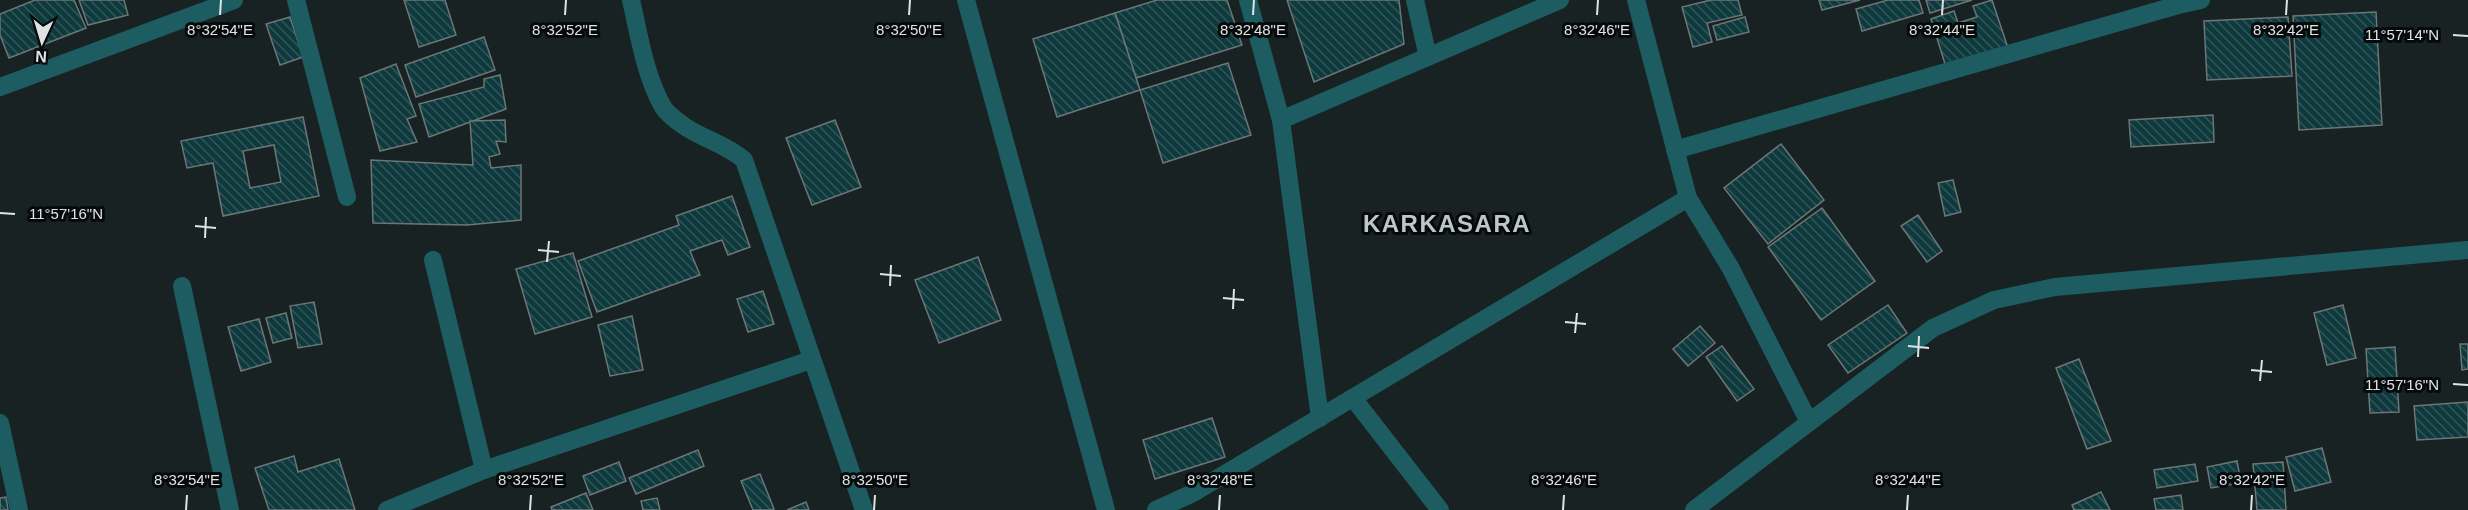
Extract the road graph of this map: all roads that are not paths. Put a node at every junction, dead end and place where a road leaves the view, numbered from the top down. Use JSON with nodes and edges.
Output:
{"nodes":[{"id":1,"x":234,"y":0,"type":"edge"},
{"id":2,"x":296,"y":0,"type":"edge"},
{"id":3,"x":631,"y":0,"type":"edge"},
{"id":4,"x":966,"y":0,"type":"edge"},
{"id":5,"x":1248,"y":0,"type":"edge"},
{"id":6,"x":1415,"y":0,"type":"edge"},
{"id":7,"x":1560,"y":0,"type":"edge"},
{"id":8,"x":1636,"y":0,"type":"edge"},
{"id":9,"x":2201,"y":0,"type":"edge"},
{"id":10,"x":1428,"y":57,"type":"junction"},
{"id":11,"x":0,"y":87,"type":"edge"},
{"id":12,"x":1281,"y":120,"type":"junction"},
{"id":13,"x":1676,"y":150,"type":"junction"},
{"id":14,"x":347,"y":196,"type":"dead end"},
{"id":15,"x":1688,"y":198,"type":"junction"},
{"id":16,"x":2468,"y":250,"type":"edge"},
{"id":17,"x":433,"y":260,"type":"dead end"},
{"id":18,"x":182,"y":286,"type":"dead end"},
{"id":19,"x":810,"y":360,"type":"junction"},
{"id":20,"x":1353,"y":398,"type":"junction"},
{"id":21,"x":1320,"y":418,"type":"junction"},
{"id":22,"x":1809,"y":422,"type":"junction"},
{"id":23,"x":0,"y":423,"type":"edge"},
{"id":24,"x":484,"y":470,"type":"junction"},
{"id":25,"x":19,"y":510,"type":"edge"},
{"id":26,"x":230,"y":510,"type":"edge"},
{"id":27,"x":387,"y":510,"type":"edge"},
{"id":28,"x":864,"y":510,"type":"edge"},
{"id":29,"x":1106,"y":510,"type":"edge"},
{"id":30,"x":1156,"y":510,"type":"edge"},
{"id":31,"x":1440,"y":510,"type":"edge"},
{"id":32,"x":1694,"y":510,"type":"edge"}],
"edges":[{"from":1,"to":11,"type":"street"},
{"from":2,"to":14,"type":"street"},
{"from":3,"to":19,"type":"street"},
{"from":4,"to":29,"type":"street"},
{"from":5,"to":12,"type":"street"},
{"from":6,"to":10,"type":"street"},
{"from":7,"to":10,"type":"street"},
{"from":8,"to":13,"type":"street"},
{"from":9,"to":13,"type":"street"},
{"from":10,"to":12,"type":"street"},
{"from":12,"to":21,"type":"street"},
{"from":13,"to":15,"type":"street"},
{"from":15,"to":20,"type":"street"},
{"from":15,"to":22,"type":"street"},
{"from":16,"to":22,"type":"street"},
{"from":17,"to":24,"type":"street"},
{"from":18,"to":26,"type":"street"},
{"from":19,"to":24,"type":"street"},
{"from":19,"to":28,"type":"street"},
{"from":20,"to":21,"type":"street"},
{"from":20,"to":31,"type":"street"},
{"from":21,"to":30,"type":"street"},
{"from":22,"to":32,"type":"street"},
{"from":23,"to":25,"type":"street"},
{"from":24,"to":27,"type":"street"}]}
